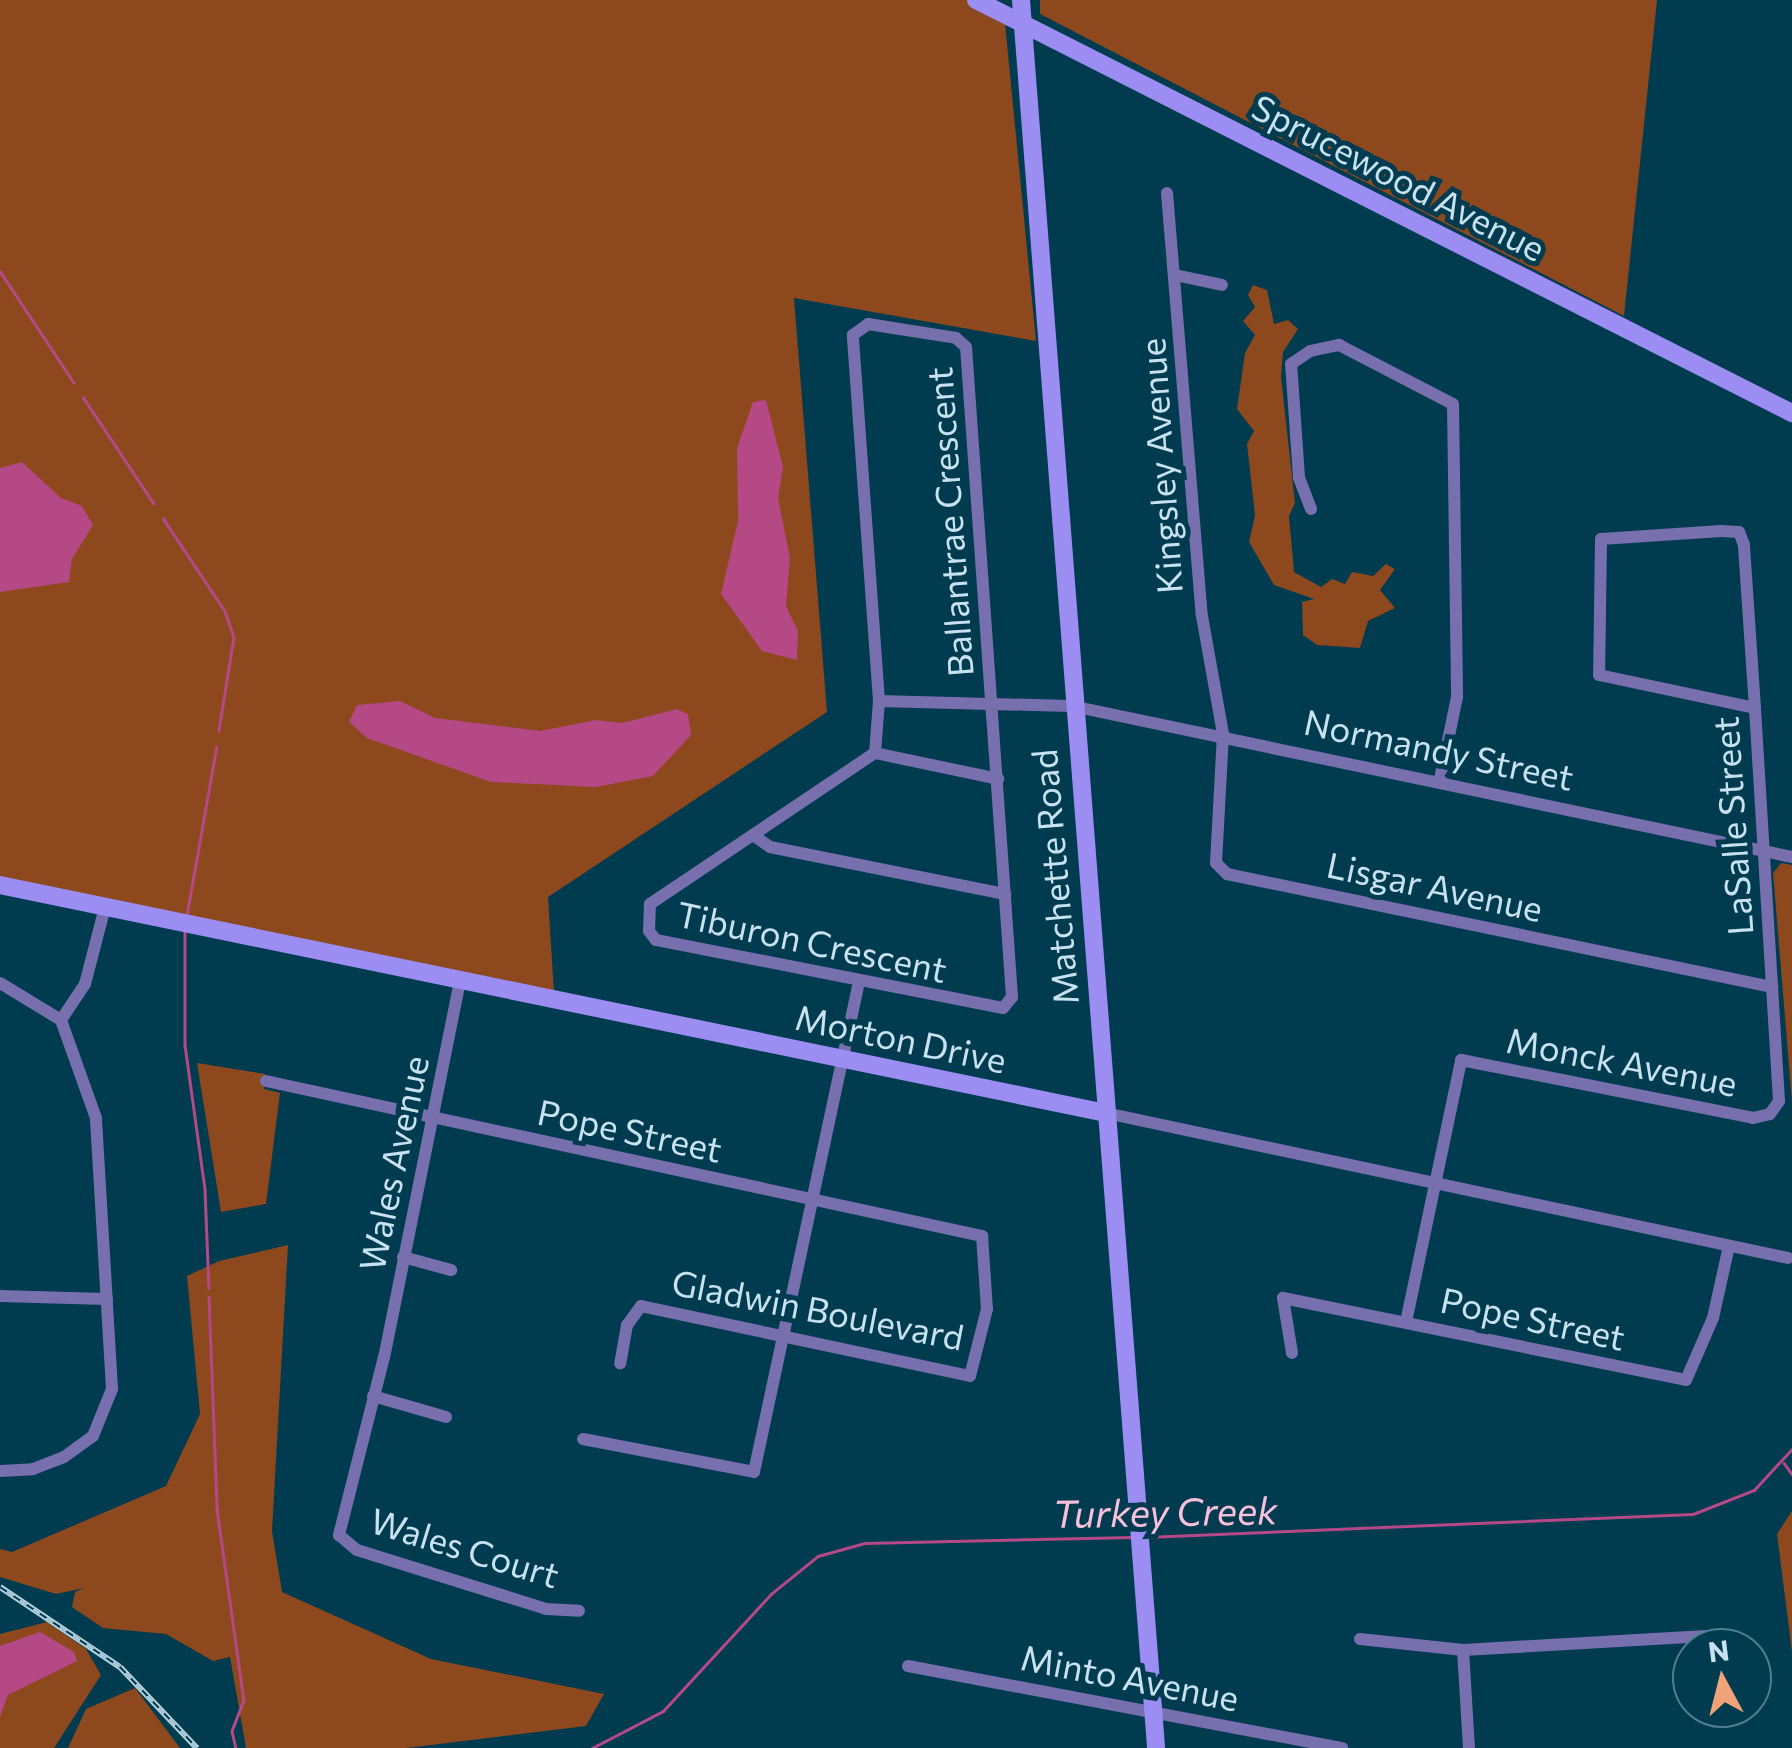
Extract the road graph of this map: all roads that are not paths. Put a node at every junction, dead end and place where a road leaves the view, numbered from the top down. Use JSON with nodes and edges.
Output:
{"nodes":[{"id":1,"x":976,"y":0,"type":"edge"},
{"id":2,"x":1021,"y":0,"type":"edge"},
{"id":3,"x":1020,"y":22,"type":"junction"},
{"id":4,"x":1167,"y":193,"type":"dead end"},
{"id":5,"x":1175,"y":275,"type":"junction"},
{"id":6,"x":1222,"y":285,"type":"dead end"},
{"id":7,"x":1792,"y":413,"type":"edge"},
{"id":8,"x":1310,"y":509,"type":"dead end"},
{"id":9,"x":880,"y":701,"type":"junction"},
{"id":10,"x":992,"y":701,"type":"junction"},
{"id":11,"x":1072,"y":706,"type":"junction"},
{"id":12,"x":1755,"y":708,"type":"junction"},
{"id":13,"x":1222,"y":734,"type":"junction"},
{"id":14,"x":875,"y":753,"type":"junction"},
{"id":15,"x":998,"y":779,"type":"junction"},
{"id":16,"x":1440,"y":779,"type":"junction"},
{"id":17,"x":753,"y":835,"type":"junction"},
{"id":18,"x":1764,"y":850,"type":"junction"},
{"id":19,"x":1792,"y":856,"type":"edge"},
{"id":20,"x":0,"y":885,"type":"edge"},
{"id":21,"x":1005,"y":894,"type":"junction"},
{"id":22,"x":105,"y":907,"type":"junction"},
{"id":23,"x":460,"y":981,"type":"junction"},
{"id":24,"x":859,"y":982,"type":"junction"},
{"id":25,"x":0,"y":983,"type":"edge"},
{"id":26,"x":1772,"y":987,"type":"junction"},
{"id":27,"x":61,"y":1020,"type":"junction"},
{"id":28,"x":841,"y":1059,"type":"junction"},
{"id":29,"x":266,"y":1081,"type":"dead end"},
{"id":30,"x":1106,"y":1113,"type":"junction"},
{"id":31,"x":1770,"y":1114,"type":"joint"},
{"id":32,"x":432,"y":1119,"type":"junction"},
{"id":33,"x":1435,"y":1188,"type":"junction"},
{"id":34,"x":812,"y":1199,"type":"junction"},
{"id":35,"x":982,"y":1236,"type":"joint"},
{"id":36,"x":1728,"y":1246,"type":"junction"},
{"id":37,"x":403,"y":1257,"type":"junction"},
{"id":38,"x":1788,"y":1258,"type":"dead end"},
{"id":39,"x":451,"y":1270,"type":"dead end"},
{"id":40,"x":0,"y":1296,"type":"edge"},
{"id":41,"x":106,"y":1299,"type":"junction"},
{"id":42,"x":1406,"y":1322,"type":"junction"},
{"id":43,"x":784,"y":1336,"type":"junction"},
{"id":44,"x":1292,"y":1353,"type":"dead end"},
{"id":45,"x":384,"y":1358,"type":"joint"},
{"id":46,"x":620,"y":1364,"type":"dead end"},
{"id":47,"x":373,"y":1396,"type":"junction"},
{"id":48,"x":446,"y":1417,"type":"dead end"},
{"id":49,"x":583,"y":1440,"type":"dead end"},
{"id":50,"x":0,"y":1471,"type":"edge"},
{"id":51,"x":578,"y":1611,"type":"dead end"},
{"id":52,"x":1672,"y":1638,"type":"edge"},
{"id":53,"x":1360,"y":1639,"type":"dead end"},
{"id":54,"x":1463,"y":1650,"type":"junction"},
{"id":55,"x":908,"y":1666,"type":"dead end"},
{"id":56,"x":1152,"y":1710,"type":"junction"},
{"id":57,"x":1156,"y":1748,"type":"edge"},
{"id":58,"x":1342,"y":1748,"type":"edge"},
{"id":59,"x":1468,"y":1748,"type":"edge"}],
"edges":[{"from":1,"to":3,"type":"street","name":"Sprucewood Avenue"},
{"from":2,"to":3,"type":"street","name":"Matchette Road"},
{"from":3,"to":7,"type":"street","name":"Sprucewood Avenue"},
{"from":3,"to":11,"type":"street","name":"Matchette Road"},
{"from":4,"to":5,"type":"street","name":"Kingsley Avenue"},
{"from":5,"to":6,"type":"street"},
{"from":5,"to":13,"type":"street","name":"Kingsley Avenue"},
{"from":8,"to":16,"type":"street"},
{"from":9,"to":10,"type":"street","name":"Normandy Street"},
{"from":9,"to":10,"type":"street","name":"Ballantrae Crescent"},
{"from":9,"to":14,"type":"street"},
{"from":10,"to":11,"type":"street","name":"Normandy Street"},
{"from":10,"to":15,"type":"street","name":"Tiburon Crescent"},
{"from":11,"to":13,"type":"street","name":"Normandy Street"},
{"from":11,"to":30,"type":"street","name":"Matchette Road"},
{"from":12,"to":12,"type":"street","name":"LaSalle Street"},
{"from":12,"to":18,"type":"street","name":"LaSalle Street"},
{"from":13,"to":16,"type":"street","name":"Normandy Street"},
{"from":13,"to":26,"type":"street","name":"Lisgar Avenue"},
{"from":14,"to":15,"type":"street"},
{"from":14,"to":17,"type":"street","name":"Tiburon Crescent"},
{"from":15,"to":21,"type":"street","name":"Tiburon Crescent"},
{"from":16,"to":18,"type":"street","name":"Normandy Street"},
{"from":17,"to":21,"type":"street"},
{"from":17,"to":24,"type":"street","name":"Tiburon Crescent"},
{"from":18,"to":19,"type":"street","name":"Normandy Street"},
{"from":18,"to":26,"type":"street","name":"LaSalle Street"},
{"from":20,"to":22,"type":"street","name":"Morton Drive"},
{"from":21,"to":24,"type":"street","name":"Tiburon Crescent"},
{"from":22,"to":23,"type":"street","name":"Morton Drive"},
{"from":22,"to":27,"type":"street"},
{"from":23,"to":28,"type":"street","name":"Morton Drive"},
{"from":23,"to":32,"type":"street","name":"Wales Avenue"},
{"from":24,"to":28,"type":"street"},
{"from":25,"to":27,"type":"street"},
{"from":26,"to":31,"type":"street","name":"LaSalle Street"},
{"from":27,"to":41,"type":"street"},
{"from":28,"to":30,"type":"street","name":"Morton Drive"},
{"from":28,"to":34,"type":"street"},
{"from":29,"to":32,"type":"street","name":"Pope Street"},
{"from":30,"to":33,"type":"street","name":"Morton Drive"},
{"from":30,"to":56,"type":"street","name":"Matchette Road"},
{"from":31,"to":33,"type":"street","name":"Monck Avenue"},
{"from":32,"to":34,"type":"street","name":"Pope Street"},
{"from":32,"to":37,"type":"street","name":"Wales Avenue"},
{"from":33,"to":36,"type":"street","name":"Morton Drive"},
{"from":33,"to":42,"type":"street"},
{"from":34,"to":35,"type":"street","name":"Pope Street"},
{"from":34,"to":43,"type":"street"},
{"from":35,"to":43,"type":"street","name":"Gladwin Boulevard"},
{"from":36,"to":38,"type":"street","name":"Morton Drive"},
{"from":36,"to":42,"type":"street","name":"Pope Street"},
{"from":37,"to":39,"type":"street"},
{"from":37,"to":45,"type":"street","name":"Wales Avenue"},
{"from":40,"to":41,"type":"street"},
{"from":41,"to":50,"type":"street"},
{"from":42,"to":44,"type":"street","name":"Pope Street"},
{"from":43,"to":46,"type":"street","name":"Gladwin Boulevard"},
{"from":43,"to":49,"type":"street"},
{"from":45,"to":47,"type":"street","name":"Wales Court"},
{"from":47,"to":48,"type":"street"},
{"from":47,"to":51,"type":"street","name":"Wales Court"},
{"from":52,"to":54,"type":"street"},
{"from":53,"to":54,"type":"street"},
{"from":54,"to":59,"type":"street"},
{"from":55,"to":56,"type":"street","name":"Minto Avenue"},
{"from":56,"to":57,"type":"street","name":"Matchette Road"},
{"from":56,"to":58,"type":"street","name":"Minto Avenue"}]}
